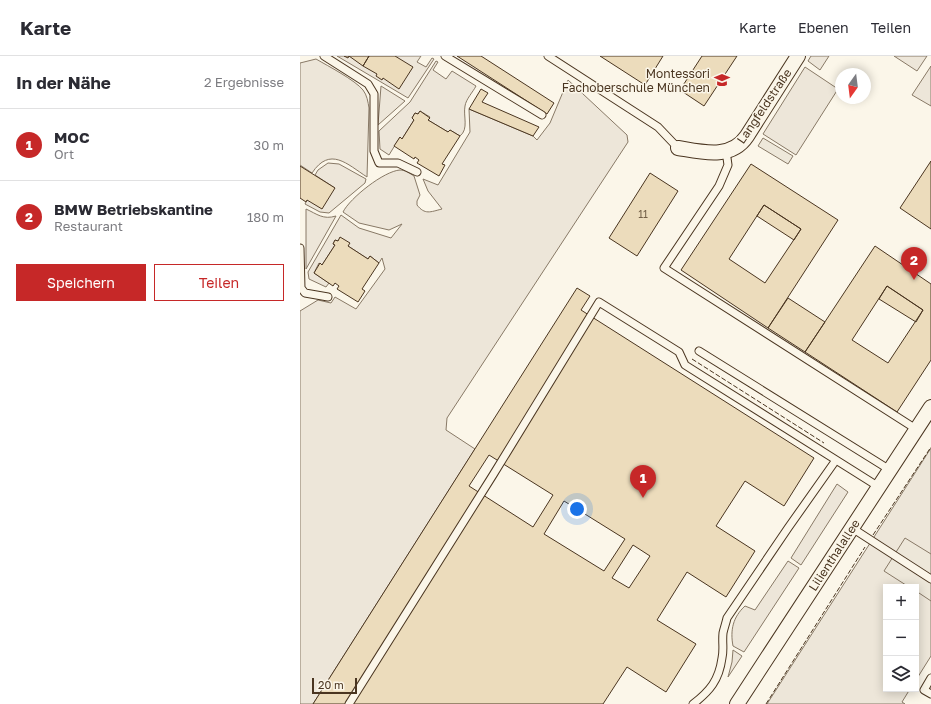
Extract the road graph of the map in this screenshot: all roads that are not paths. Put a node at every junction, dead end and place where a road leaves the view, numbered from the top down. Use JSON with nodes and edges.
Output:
{"nodes":[{"id":1,"x":324,"y":56,"type":"edge"},
{"id":2,"x":445,"y":56,"type":"edge"},
{"id":3,"x":548,"y":56,"type":"edge"},
{"id":4,"x":798,"y":56,"type":"edge"},
{"id":5,"x":542,"y":115,"type":"dead end"},
{"id":6,"x":678,"y":148,"type":"joint"},
{"id":7,"x":726,"y":150,"type":"junction"},
{"id":8,"x":417,"y":172,"type":"dead end"},
{"id":9,"x":300,"y":248,"type":"edge"},
{"id":10,"x":328,"y":297,"type":"dead end"},
{"id":11,"x":698,"y":351,"type":"dead end"},
{"id":12,"x":931,"y":407,"type":"edge"},
{"id":13,"x":916,"y":429,"type":"junction"},
{"id":14,"x":836,"y":460,"type":"junction"},
{"id":15,"x":890,"y":470,"type":"junction"},
{"id":16,"x":879,"y":487,"type":"junction"},
{"id":17,"x":852,"y":528,"type":"junction"},
{"id":18,"x":931,"y":579,"type":"edge"},
{"id":19,"x":931,"y":678,"type":"edge"},
{"id":20,"x":931,"y":694,"type":"edge"},
{"id":21,"x":349,"y":704,"type":"edge"},
{"id":22,"x":693,"y":704,"type":"edge"},
{"id":23,"x":738,"y":704,"type":"edge"}],
"edges":[{"from":1,"to":8,"type":"lane"},
{"from":2,"to":5,"type":"lane"},
{"from":3,"to":6,"type":"lane"},
{"from":4,"to":7,"type":"street","name":"Langfeldstraße"},
{"from":6,"to":7,"type":"street","name":"Langfeldstraße"},
{"from":7,"to":13,"type":"lane"},
{"from":9,"to":10,"type":"lane"},
{"from":11,"to":15,"type":"lane"},
{"from":12,"to":13,"type":"street","name":"Lilienthalallee"},
{"from":13,"to":15,"type":"street","name":"Lilienthalallee"},
{"from":14,"to":16,"type":"lane"},
{"from":14,"to":21,"type":"lane"},
{"from":14,"to":22,"type":"lane"},
{"from":15,"to":16,"type":"street","name":"Lilienthalallee"},
{"from":16,"to":17,"type":"street","name":"Lilienthalallee"},
{"from":17,"to":18,"type":"lane"},
{"from":17,"to":23,"type":"street","name":"Lilienthalallee"},
{"from":19,"to":20,"type":"lane"}]}
